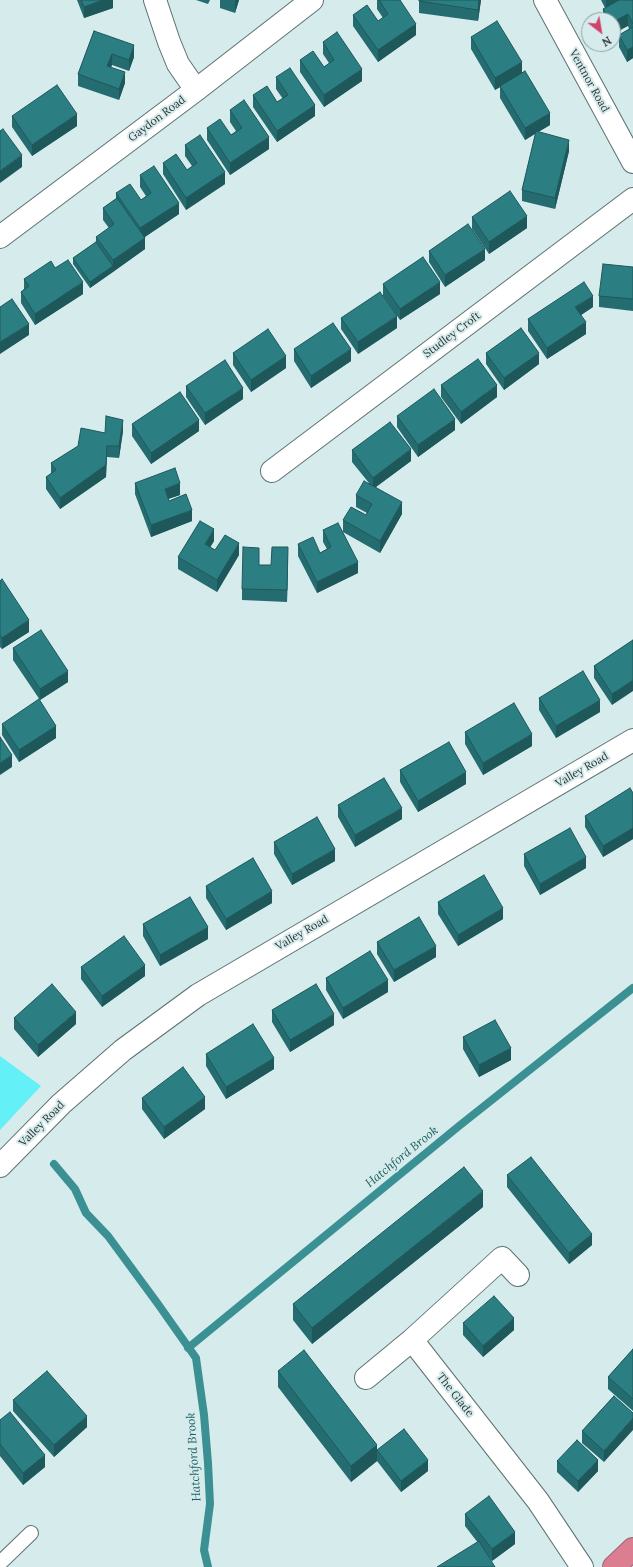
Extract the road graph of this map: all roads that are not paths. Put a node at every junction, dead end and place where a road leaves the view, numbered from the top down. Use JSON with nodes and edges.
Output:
{"nodes":[{"id":1,"x":156,"y":0,"type":"edge"},
{"id":2,"x":312,"y":0,"type":"edge"},
{"id":3,"x":545,"y":0,"type":"edge"},
{"id":4,"x":196,"y":90,"type":"junction"},
{"id":5,"x":633,"y":162,"type":"edge"},
{"id":6,"x":633,"y":199,"type":"edge"},
{"id":7,"x":0,"y":237,"type":"edge"},
{"id":8,"x":272,"y":472,"type":"dead end"},
{"id":9,"x":633,"y":740,"type":"edge"},
{"id":10,"x":0,"y":1166,"type":"edge"},
{"id":11,"x":518,"y":1275,"type":"dead end"},
{"id":12,"x":412,"y":1340,"type":"junction"},
{"id":13,"x":366,"y":1378,"type":"dead end"},
{"id":14,"x":31,"y":1532,"type":"dead end"},
{"id":15,"x":633,"y":1549,"type":"edge"},
{"id":16,"x":0,"y":1563,"type":"edge"},
{"id":17,"x":582,"y":1567,"type":"edge"},
{"id":18,"x":614,"y":1567,"type":"edge"}],
"edges":[{"from":1,"to":4,"type":"street"},
{"from":2,"to":4,"type":"street","name":"Gaydon Road"},
{"from":3,"to":5,"type":"street","name":"Ventnor Road"},
{"from":4,"to":7,"type":"street","name":"Gaydon Road"},
{"from":6,"to":8,"type":"street","name":"Studley Croft"},
{"from":9,"to":10,"type":"street","name":"Valley Road"},
{"from":11,"to":12,"type":"street"},
{"from":12,"to":13,"type":"street"},
{"from":12,"to":17,"type":"street","name":"The Glade"},
{"from":14,"to":16,"type":"lane"},
{"from":15,"to":18,"type":"highway"}]}
